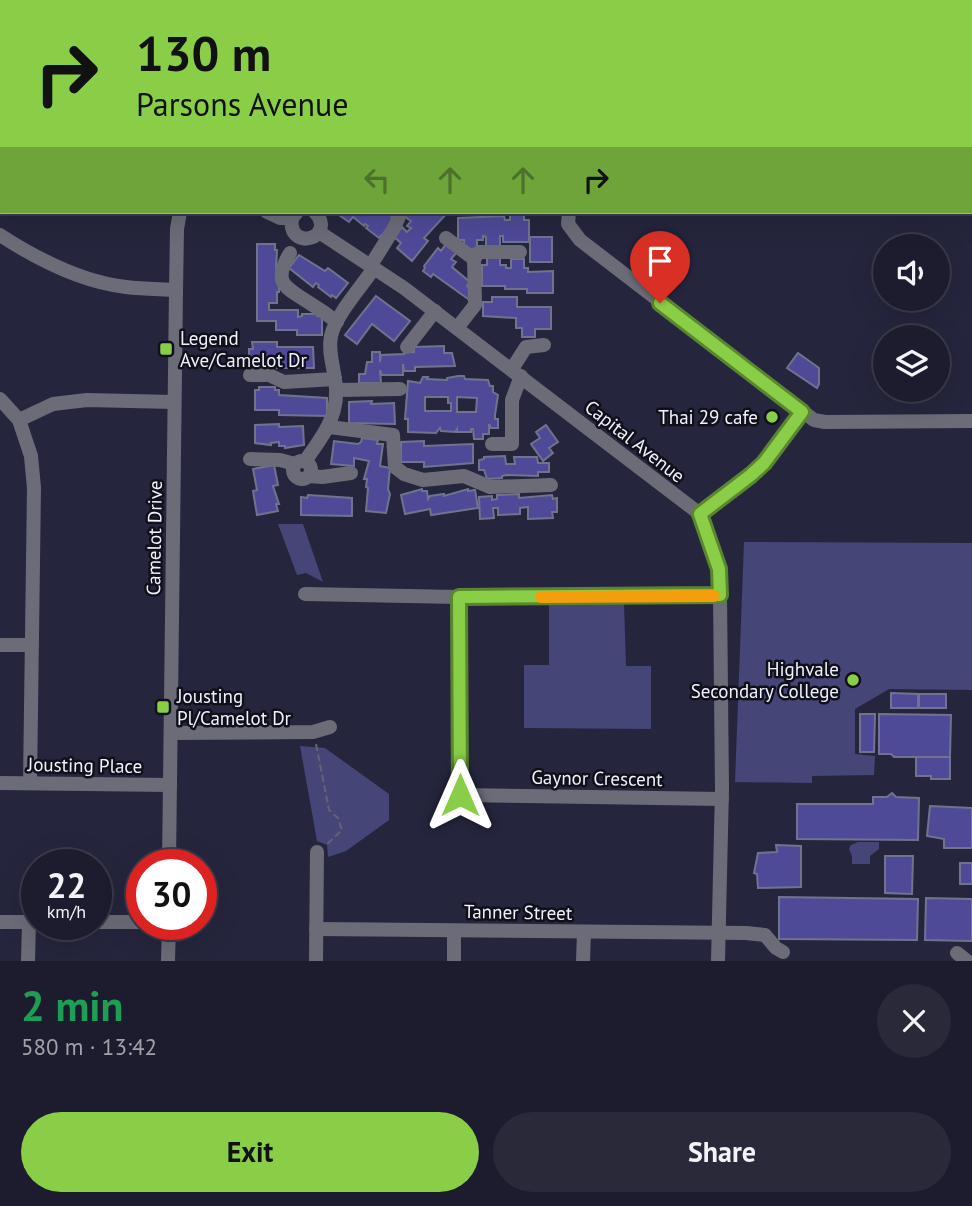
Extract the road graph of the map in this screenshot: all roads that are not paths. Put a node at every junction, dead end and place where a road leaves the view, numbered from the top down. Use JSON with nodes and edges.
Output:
{"nodes":[{"id":1,"x":180,"y":214,"type":"edge"},
{"id":2,"x":271,"y":214,"type":"edge"},
{"id":3,"x":316,"y":214,"type":"edge"},
{"id":4,"x":400,"y":214,"type":"edge"},
{"id":5,"x":569,"y":214,"type":"edge"},
{"id":6,"x":294,"y":215,"type":"edge"},
{"id":7,"x":319,"y":232,"type":"junction"},
{"id":8,"x":0,"y":235,"type":"edge"},
{"id":9,"x":446,"y":238,"type":"dead end"},
{"id":10,"x":520,"y":252,"type":"dead end"},
{"id":11,"x":290,"y":253,"type":"dead end"},
{"id":12,"x":474,"y":259,"type":"junction"},
{"id":13,"x":372,"y":267,"type":"junction"},
{"id":14,"x":176,"y":290,"type":"junction"},
{"id":15,"x":435,"y":312,"type":"junction"},
{"id":16,"x":337,"y":322,"type":"junction"},
{"id":17,"x":457,"y":328,"type":"junction"},
{"id":18,"x":544,"y":345,"type":"dead end"},
{"id":19,"x":407,"y":347,"type":"dead end"},
{"id":20,"x":517,"y":373,"type":"junction"},
{"id":21,"x":250,"y":375,"type":"dead end"},
{"id":22,"x":336,"y":384,"type":"junction"},
{"id":23,"x":400,"y":389,"type":"dead end"},
{"id":24,"x":0,"y":399,"type":"edge"},
{"id":25,"x":174,"y":402,"type":"junction"},
{"id":26,"x":802,"y":412,"type":"junction"},
{"id":27,"x":19,"y":420,"type":"junction"},
{"id":28,"x":972,"y":421,"type":"edge"},
{"id":29,"x":329,"y":427,"type":"junction"},
{"id":30,"x":492,"y":444,"type":"dead end"},
{"id":31,"x":250,"y":459,"type":"dead end"},
{"id":32,"x":303,"y":467,"type":"junction"},
{"id":33,"x":351,"y":473,"type":"dead end"},
{"id":34,"x":551,"y":485,"type":"dead end"},
{"id":35,"x":700,"y":514,"type":"junction"},
{"id":36,"x":305,"y":594,"type":"dead end"},
{"id":37,"x":720,"y":595,"type":"junction"},
{"id":38,"x":459,"y":597,"type":"junction"},
{"id":39,"x":0,"y":645,"type":"edge"},
{"id":40,"x":32,"y":645,"type":"junction"},
{"id":41,"x":330,"y":727,"type":"dead end"},
{"id":42,"x":172,"y":733,"type":"junction"},
{"id":43,"x":0,"y":783,"type":"edge"},
{"id":44,"x":30,"y":783,"type":"junction"},
{"id":45,"x":170,"y":785,"type":"junction"},
{"id":46,"x":722,"y":799,"type":"junction"},
{"id":47,"x":169,"y":849,"type":"edge"},
{"id":48,"x":317,"y":852,"type":"road end"},
{"id":49,"x":0,"y":922,"type":"edge"},
{"id":50,"x":21,"y":922,"type":"edge"},
{"id":51,"x":316,"y":929,"type":"junction"},
{"id":52,"x":454,"y":931,"type":"junction"},
{"id":53,"x":584,"y":932,"type":"junction"},
{"id":54,"x":719,"y":934,"type":"junction"},
{"id":55,"x":31,"y":940,"type":"edge"},
{"id":56,"x":169,"y":940,"type":"edge"},
{"id":57,"x":783,"y":952,"type":"dead end"},
{"id":58,"x":28,"y":961,"type":"edge"},
{"id":59,"x":169,"y":961,"type":"edge"},
{"id":60,"x":316,"y":961,"type":"edge"},
{"id":61,"x":454,"y":961,"type":"edge"},
{"id":62,"x":583,"y":961,"type":"edge"},
{"id":63,"x":718,"y":961,"type":"edge"}],
"edges":[{"from":1,"to":14,"type":"street","name":"Camelot Drive"},
{"from":2,"to":6,"type":"street"},
{"from":3,"to":7,"type":"street"},
{"from":4,"to":13,"type":"street"},
{"from":5,"to":26,"type":"street"},
{"from":6,"to":7,"type":"street"},
{"from":7,"to":13,"type":"street","name":"Capital Avenue"},
{"from":8,"to":14,"type":"street"},
{"from":9,"to":12,"type":"street"},
{"from":10,"to":12,"type":"street"},
{"from":11,"to":16,"type":"street"},
{"from":12,"to":17,"type":"street"},
{"from":13,"to":15,"type":"street","name":"Capital Avenue"},
{"from":13,"to":16,"type":"street"},
{"from":14,"to":25,"type":"street","name":"Camelot Drive"},
{"from":15,"to":17,"type":"street","name":"Capital Avenue"},
{"from":15,"to":19,"type":"street"},
{"from":16,"to":22,"type":"street"},
{"from":17,"to":20,"type":"street","name":"Capital Avenue"},
{"from":18,"to":20,"type":"street"},
{"from":20,"to":30,"type":"street"},
{"from":20,"to":35,"type":"street","name":"Capital Avenue"},
{"from":21,"to":22,"type":"street"},
{"from":22,"to":23,"type":"street"},
{"from":22,"to":29,"type":"street"},
{"from":24,"to":27,"type":"street"},
{"from":25,"to":27,"type":"street"},
{"from":25,"to":42,"type":"street","name":"Camelot Drive"},
{"from":26,"to":28,"type":"street"},
{"from":26,"to":35,"type":"street"},
{"from":27,"to":40,"type":"street"},
{"from":29,"to":32,"type":"street"},
{"from":29,"to":34,"type":"street"},
{"from":31,"to":32,"type":"street"},
{"from":32,"to":33,"type":"street"},
{"from":35,"to":37,"type":"street"},
{"from":36,"to":38,"type":"street"},
{"from":37,"to":38,"type":"street"},
{"from":37,"to":46,"type":"street"},
{"from":38,"to":46,"type":"street","name":"Gaynor Crescent"},
{"from":39,"to":40,"type":"street"},
{"from":40,"to":44,"type":"street"},
{"from":41,"to":42,"type":"street"},
{"from":42,"to":45,"type":"street","name":"Camelot Drive"},
{"from":43,"to":44,"type":"street","name":"Jousting Place"},
{"from":44,"to":45,"type":"street","name":"Jousting Place"},
{"from":45,"to":47,"type":"street","name":"Camelot Drive"},
{"from":46,"to":54,"type":"street"},
{"from":48,"to":51,"type":"street"},
{"from":49,"to":50,"type":"street"},
{"from":51,"to":52,"type":"street","name":"Tanner Street"},
{"from":51,"to":60,"type":"street"},
{"from":52,"to":53,"type":"street","name":"Tanner Street"},
{"from":52,"to":61,"type":"street"},
{"from":53,"to":54,"type":"street","name":"Tanner Street"},
{"from":53,"to":62,"type":"street"},
{"from":54,"to":57,"type":"street","name":"Tanner Street"},
{"from":54,"to":63,"type":"street"},
{"from":55,"to":58,"type":"street"},
{"from":56,"to":59,"type":"street"}]}
